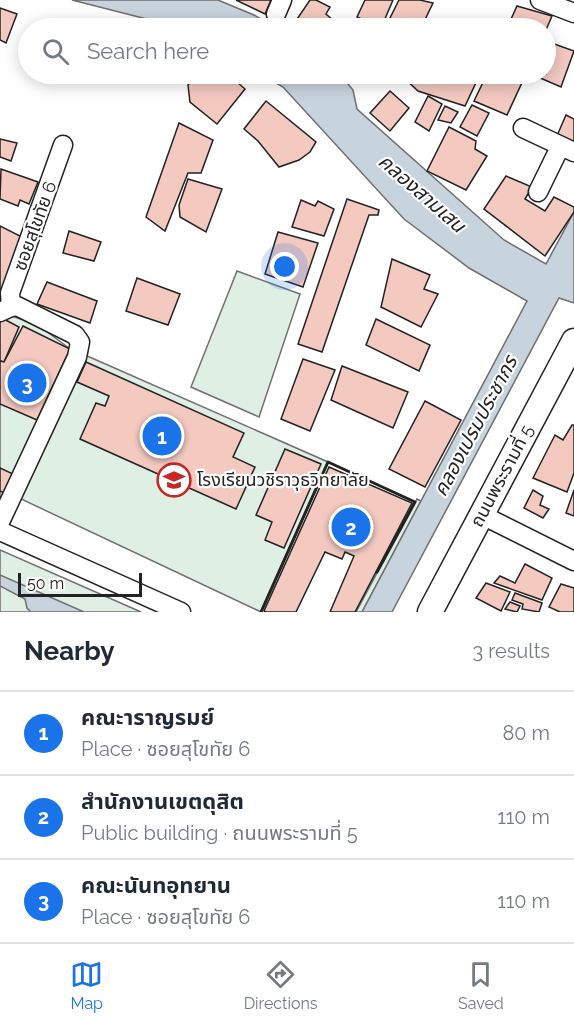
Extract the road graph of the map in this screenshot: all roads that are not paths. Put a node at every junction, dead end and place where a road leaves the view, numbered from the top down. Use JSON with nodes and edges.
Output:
{"nodes":[{"id":1,"x":540,"y":0,"type":"edge"},
{"id":2,"x":574,"y":13,"type":"edge"},
{"id":3,"x":523,"y":128,"type":"dead end"},
{"id":4,"x":63,"y":145,"type":"dead end"},
{"id":5,"x":567,"y":149,"type":"edge"},
{"id":6,"x":538,"y":192,"type":"dead end"},
{"id":7,"x":5,"y":310,"type":"edge"},
{"id":8,"x":574,"y":341,"type":"edge"},
{"id":9,"x":480,"y":514,"type":"junction"},
{"id":10,"x":0,"y":522,"type":"edge"},
{"id":11,"x":0,"y":531,"type":"edge"},
{"id":12,"x":574,"y":561,"type":"edge"},
{"id":13,"x":181,"y":612,"type":"edge"},
{"id":14,"x":430,"y":612,"type":"edge"}],
"edges":[{"from":1,"to":2,"type":"street"},
{"from":3,"to":5,"type":"street"},
{"from":4,"to":7,"type":"street","name":"ซอยสุโขทัย 6"},
{"from":5,"to":6,"type":"street"},
{"from":7,"to":10,"type":"street","name":"ซอยสุโขทัย 6"},
{"from":8,"to":9,"type":"main road","name":"ถนนพระรามที่ 5"},
{"from":9,"to":12,"type":"street"},
{"from":9,"to":14,"type":"main road","name":"ถนนพระรามที่ 5"},
{"from":11,"to":13,"type":"street"}]}
